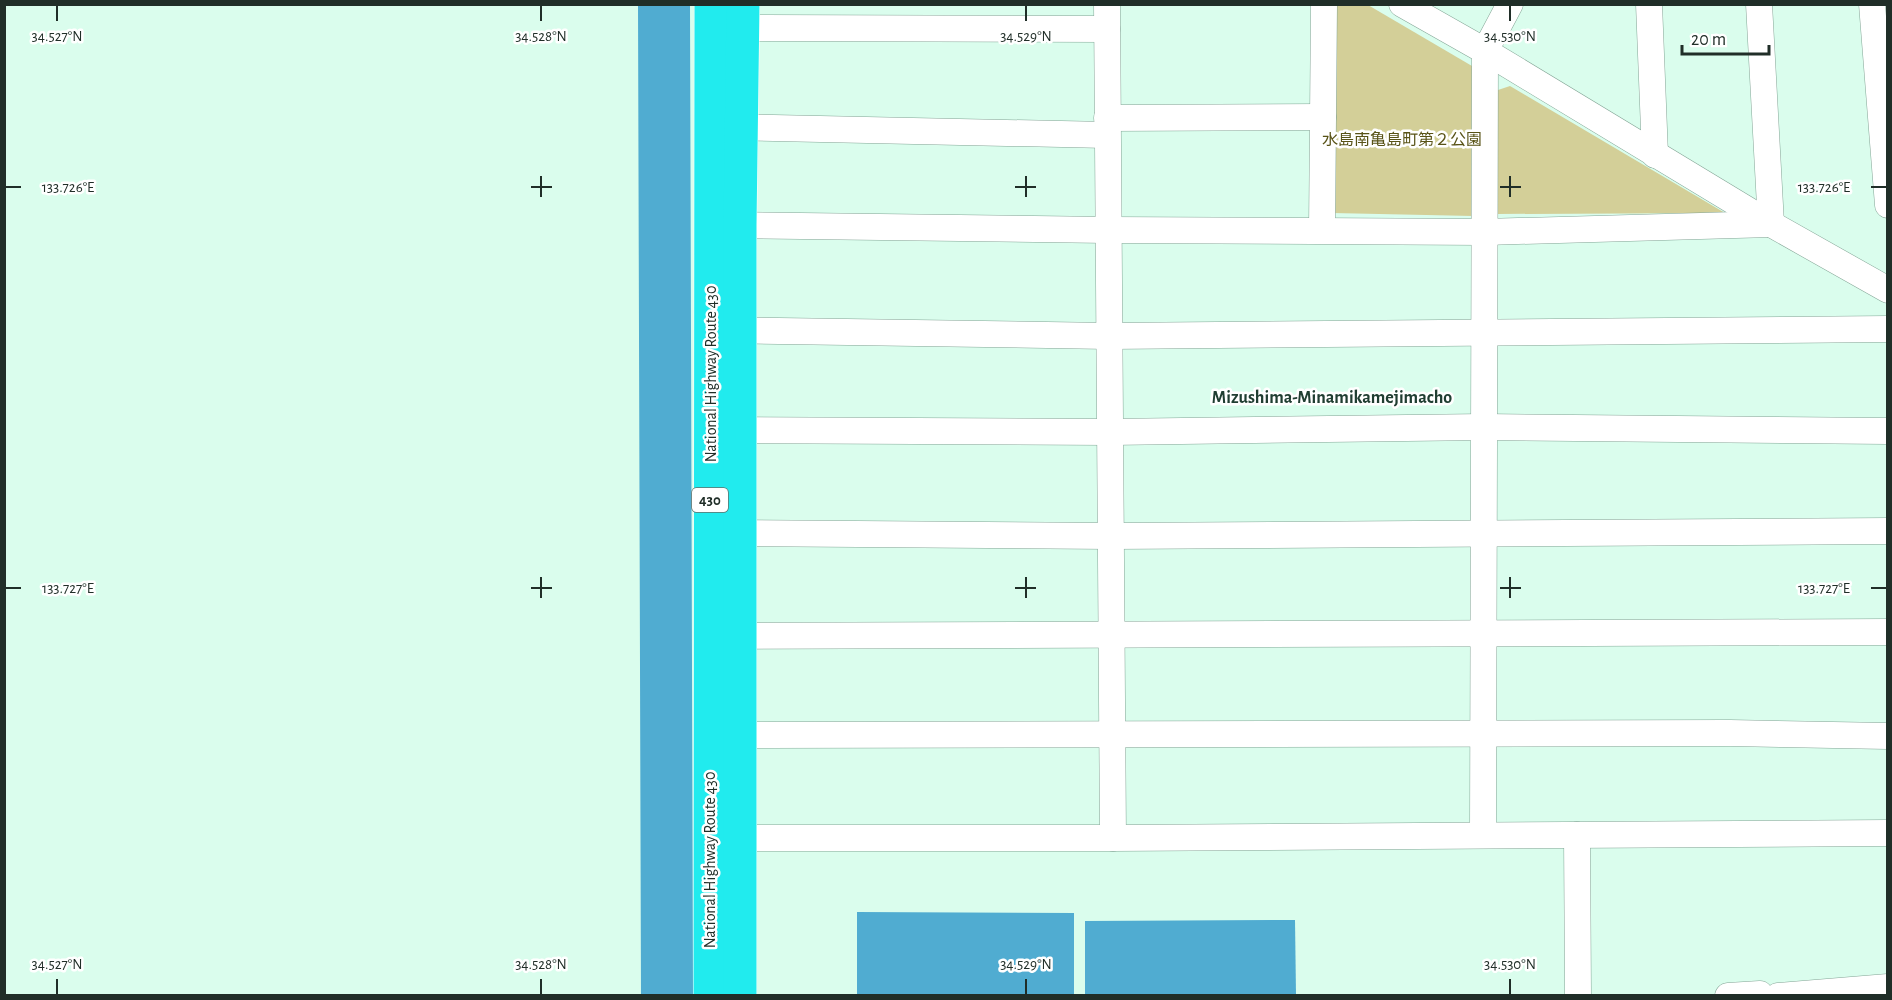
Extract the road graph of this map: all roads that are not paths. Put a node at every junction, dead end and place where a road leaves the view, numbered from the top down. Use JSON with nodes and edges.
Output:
{"nodes":[{"id":1,"x":1324,"y":4,"type":"edge"},
{"id":2,"x":1402,"y":4,"type":"edge"},
{"id":3,"x":1510,"y":4,"type":"edge"},
{"id":4,"x":1648,"y":4,"type":"edge"},
{"id":5,"x":1759,"y":4,"type":"edge"},
{"id":6,"x":1872,"y":4,"type":"edge"},
{"id":7,"x":711,"y":16,"type":"edge"},
{"id":8,"x":743,"y":16,"type":"edge"},
{"id":9,"x":1107,"y":17,"type":"edge"},
{"id":10,"x":1485,"y":51,"type":"junction"},
{"id":11,"x":1881,"y":51,"type":"edge"},
{"id":12,"x":1323,"y":117,"type":"junction"},
{"id":13,"x":1107,"y":126,"type":"junction"},
{"id":14,"x":726,"y":127,"type":"junction"},
{"id":15,"x":1655,"y":155,"type":"junction"},
{"id":16,"x":1887,"y":205,"type":"edge"},
{"id":17,"x":1771,"y":224,"type":"junction"},
{"id":18,"x":725,"y":225,"type":"junction"},
{"id":19,"x":1108,"y":230,"type":"junction"},
{"id":20,"x":1322,"y":230,"type":"junction"},
{"id":21,"x":1485,"y":232,"type":"junction"},
{"id":22,"x":1887,"y":290,"type":"edge"},
{"id":23,"x":1887,"y":329,"type":"edge"},
{"id":24,"x":725,"y":330,"type":"junction"},
{"id":25,"x":1484,"y":332,"type":"junction"},
{"id":26,"x":1109,"y":336,"type":"junction"},
{"id":27,"x":1484,"y":427,"type":"junction"},
{"id":28,"x":725,"y":430,"type":"junction"},
{"id":29,"x":1887,"y":431,"type":"edge"},
{"id":30,"x":1110,"y":432,"type":"junction"},
{"id":31,"x":1887,"y":531,"type":"edge"},
{"id":32,"x":1484,"y":532,"type":"junction"},
{"id":33,"x":725,"y":533,"type":"junction"},
{"id":34,"x":1111,"y":536,"type":"junction"},
{"id":35,"x":1887,"y":632,"type":"edge"},
{"id":36,"x":1111,"y":634,"type":"junction"},
{"id":37,"x":1483,"y":634,"type":"junction"},
{"id":38,"x":725,"y":636,"type":"junction"},
{"id":39,"x":1483,"y":734,"type":"junction"},
{"id":40,"x":725,"y":735,"type":"junction"},
{"id":41,"x":1112,"y":735,"type":"junction"},
{"id":42,"x":1887,"y":736,"type":"edge"},
{"id":43,"x":1887,"y":833,"type":"edge"},
{"id":44,"x":1483,"y":835,"type":"junction"},
{"id":45,"x":1577,"y":835,"type":"junction"},
{"id":46,"x":724,"y":838,"type":"junction"},
{"id":47,"x":1113,"y":838,"type":"junction"},
{"id":48,"x":1887,"y":987,"type":"edge"},
{"id":49,"x":710,"y":996,"type":"edge"},
{"id":50,"x":740,"y":996,"type":"edge"},
{"id":51,"x":1578,"y":996,"type":"edge"},
{"id":52,"x":1728,"y":996,"type":"edge"},
{"id":53,"x":1760,"y":996,"type":"edge"},
{"id":54,"x":1778,"y":996,"type":"edge"}],
"edges":[{"from":1,"to":12,"type":"street"},
{"from":2,"to":10,"type":"street"},
{"from":3,"to":10,"type":"street"},
{"from":4,"to":15,"type":"street"},
{"from":5,"to":17,"type":"street"},
{"from":6,"to":11,"type":"street"},
{"from":7,"to":8,"type":"street"},
{"from":7,"to":14,"type":"highway","name":"National Highway Route 430","number":"430"},
{"from":8,"to":9,"type":"street"},
{"from":8,"to":14,"type":"highway","name":"National Highway Route 430","number":"430"},
{"from":9,"to":13,"type":"street"},
{"from":10,"to":15,"type":"street"},
{"from":10,"to":21,"type":"street"},
{"from":11,"to":16,"type":"street"},
{"from":12,"to":13,"type":"street"},
{"from":12,"to":20,"type":"street"},
{"from":13,"to":14,"type":"street"},
{"from":13,"to":19,"type":"street"},
{"from":14,"to":18,"type":"highway","name":"National Highway Route 430","number":"430"},
{"from":15,"to":17,"type":"street"},
{"from":17,"to":21,"type":"street"},
{"from":17,"to":22,"type":"street"},
{"from":18,"to":19,"type":"street"},
{"from":18,"to":24,"type":"highway","name":"National Highway Route 430","number":"430"},
{"from":19,"to":20,"type":"street"},
{"from":19,"to":26,"type":"street"},
{"from":20,"to":21,"type":"street"},
{"from":21,"to":25,"type":"street"},
{"from":23,"to":25,"type":"street"},
{"from":24,"to":26,"type":"street"},
{"from":24,"to":28,"type":"highway","name":"National Highway Route 430","number":"430"},
{"from":25,"to":26,"type":"street"},
{"from":25,"to":27,"type":"street"},
{"from":26,"to":30,"type":"street"},
{"from":27,"to":29,"type":"street"},
{"from":27,"to":30,"type":"street"},
{"from":27,"to":32,"type":"street"},
{"from":28,"to":30,"type":"street"},
{"from":28,"to":33,"type":"highway","name":"National Highway Route 430","number":"430"},
{"from":30,"to":34,"type":"street"},
{"from":31,"to":32,"type":"street"},
{"from":32,"to":34,"type":"street"},
{"from":32,"to":37,"type":"street"},
{"from":33,"to":34,"type":"street"},
{"from":33,"to":38,"type":"highway","name":"National Highway Route 430","number":"430"},
{"from":34,"to":36,"type":"street"},
{"from":35,"to":37,"type":"street"},
{"from":36,"to":37,"type":"street"},
{"from":36,"to":38,"type":"street"},
{"from":36,"to":41,"type":"street"},
{"from":37,"to":39,"type":"street"},
{"from":38,"to":40,"type":"highway","name":"National Highway Route 430","number":"430"},
{"from":39,"to":41,"type":"street"},
{"from":39,"to":42,"type":"street"},
{"from":39,"to":44,"type":"street"},
{"from":40,"to":41,"type":"street"},
{"from":40,"to":46,"type":"highway","name":"National Highway Route 430","number":"430"},
{"from":41,"to":47,"type":"street"},
{"from":43,"to":45,"type":"street"},
{"from":44,"to":45,"type":"street"},
{"from":44,"to":47,"type":"street"},
{"from":45,"to":51,"type":"street"},
{"from":46,"to":47,"type":"street"},
{"from":46,"to":49,"type":"highway","name":"National Highway Route 430","number":"430"},
{"from":46,"to":50,"type":"highway","name":"National Highway Route 430","number":"430"},
{"from":48,"to":54,"type":"street"},
{"from":52,"to":53,"type":"street"}]}
